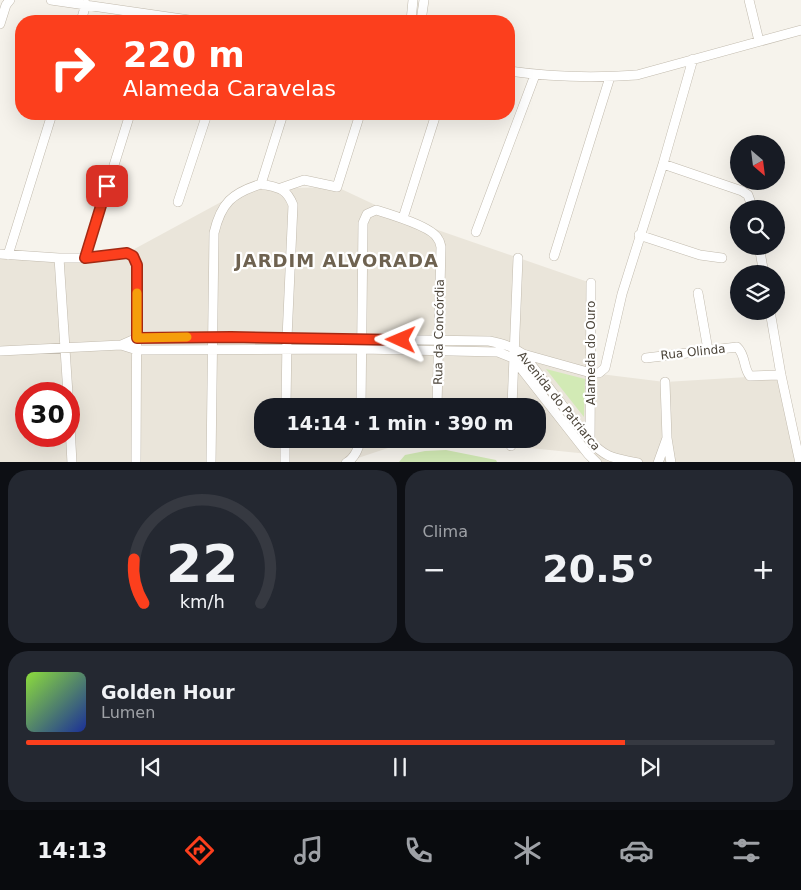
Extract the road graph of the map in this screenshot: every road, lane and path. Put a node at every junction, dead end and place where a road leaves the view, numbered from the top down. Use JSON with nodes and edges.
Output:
{"nodes":[{"id":1,"x":10,"y":0,"type":"edge"},
{"id":2,"x":51,"y":0,"type":"edge"},
{"id":3,"x":413,"y":0,"type":"edge"},
{"id":4,"x":424,"y":0,"type":"edge"},
{"id":5,"x":749,"y":0,"type":"edge"},
{"id":6,"x":86,"y":4,"type":"junction"},
{"id":7,"x":83,"y":15,"type":"edge"},
{"id":8,"x":143,"y":15,"type":"edge"},
{"id":9,"x":412,"y":15,"type":"edge"},
{"id":10,"x":422,"y":15,"type":"edge"},
{"id":11,"x":0,"y":24,"type":"edge"},
{"id":12,"x":801,"y":30,"type":"edge"},
{"id":13,"x":759,"y":41,"type":"junction"},
{"id":14,"x":693,"y":60,"type":"junction"},
{"id":15,"x":515,"y":72,"type":"edge"},
{"id":16,"x":535,"y":75,"type":"junction"},
{"id":17,"x":610,"y":77,"type":"junction"},
{"id":18,"x":50,"y":120,"type":"edge"},
{"id":19,"x":128,"y":120,"type":"edge"},
{"id":20,"x":205,"y":120,"type":"edge"},
{"id":21,"x":281,"y":120,"type":"edge"},
{"id":22,"x":358,"y":120,"type":"edge"},
{"id":23,"x":434,"y":120,"type":"edge"},
{"id":24,"x":663,"y":164,"type":"junction"},
{"id":25,"x":261,"y":184,"type":"junction"},
{"id":26,"x":281,"y":188,"type":"junction"},
{"id":27,"x":750,"y":200,"type":"edge"},
{"id":28,"x":178,"y":202,"type":"dead end"},
{"id":29,"x":403,"y":218,"type":"junction"},
{"id":30,"x":476,"y":232,"type":"dead end"},
{"id":31,"x":639,"y":234,"type":"junction"},
{"id":32,"x":4,"y":254,"type":"edge"},
{"id":33,"x":554,"y":256,"type":"dead end"},
{"id":34,"x":59,"y":258,"type":"junction"},
{"id":35,"x":85,"y":258,"type":"junction"},
{"id":36,"x":518,"y":258,"type":"dead end"},
{"id":37,"x":722,"y":258,"type":"dead end"},
{"id":38,"x":591,"y":283,"type":"dead end"},
{"id":39,"x":698,"y":292,"type":"dead end"},
{"id":40,"x":772,"y":320,"type":"edge"},
{"id":41,"x":213,"y":337,"type":"junction"},
{"id":42,"x":137,"y":338,"type":"junction"},
{"id":43,"x":286,"y":338,"type":"junction"},
{"id":44,"x":362,"y":339,"type":"junction"},
{"id":45,"x":121,"y":345,"type":"junction"},
{"id":46,"x":439,"y":346,"type":"junction"},
{"id":47,"x":65,"y":347,"type":"junction"},
{"id":48,"x":514,"y":347,"type":"junction"},
{"id":49,"x":213,"y":349,"type":"junction"},
{"id":50,"x":362,"y":349,"type":"junction"},
{"id":51,"x":137,"y":350,"type":"junction"},
{"id":52,"x":286,"y":350,"type":"junction"},
{"id":53,"x":708,"y":350,"type":"junction"},
{"id":54,"x":0,"y":351,"type":"edge"},
{"id":55,"x":523,"y":354,"type":"junction"},
{"id":56,"x":646,"y":358,"type":"dead end"},
{"id":57,"x":514,"y":360,"type":"junction"},
{"id":58,"x":591,"y":373,"type":"junction"},
{"id":59,"x":781,"y":375,"type":"junction"},
{"id":60,"x":67,"y":382,"type":"edge"},
{"id":61,"x":665,"y":382,"type":"dead end"},
{"id":62,"x":286,"y":398,"type":"edge"},
{"id":63,"x":361,"y":398,"type":"edge"},
{"id":64,"x":437,"y":398,"type":"edge"},
{"id":65,"x":512,"y":398,"type":"edge"},
{"id":66,"x":667,"y":438,"type":"junction"},
{"id":67,"x":590,"y":441,"type":"junction"},
{"id":68,"x":71,"y":447,"type":"edge"},
{"id":69,"x":285,"y":448,"type":"edge"},
{"id":70,"x":358,"y":448,"type":"edge"},
{"id":71,"x":588,"y":454,"type":"junction"},
{"id":72,"x":72,"y":462,"type":"edge"},
{"id":73,"x":136,"y":462,"type":"edge"},
{"id":74,"x":211,"y":462,"type":"edge"},
{"id":75,"x":285,"y":462,"type":"edge"},
{"id":76,"x":346,"y":462,"type":"edge"},
{"id":77,"x":597,"y":462,"type":"edge"},
{"id":78,"x":638,"y":462,"type":"edge"},
{"id":79,"x":658,"y":462,"type":"edge"},
{"id":80,"x":671,"y":462,"type":"edge"},
{"id":81,"x":800,"y":462,"type":"edge"}],
"edges":[{"from":1,"to":11,"type":"street"},
{"from":2,"to":6,"type":"street"},
{"from":3,"to":9,"type":"street"},
{"from":4,"to":10,"type":"street"},
{"from":5,"to":13,"type":"street"},
{"from":6,"to":7,"type":"street"},
{"from":6,"to":8,"type":"street"},
{"from":12,"to":13,"type":"street"},
{"from":13,"to":14,"type":"street"},
{"from":14,"to":17,"type":"street"},
{"from":14,"to":24,"type":"street"},
{"from":15,"to":16,"type":"street"},
{"from":16,"to":17,"type":"street"},
{"from":16,"to":30,"type":"street"},
{"from":17,"to":33,"type":"street"},
{"from":18,"to":32,"type":"street"},
{"from":19,"to":35,"type":"street"},
{"from":20,"to":28,"type":"street"},
{"from":21,"to":25,"type":"street"},
{"from":22,"to":26,"type":"street"},
{"from":23,"to":29,"type":"street"},
{"from":24,"to":27,"type":"street"},
{"from":24,"to":31,"type":"street"},
{"from":25,"to":26,"type":"street"},
{"from":25,"to":41,"type":"street"},
{"from":26,"to":43,"type":"street"},
{"from":29,"to":44,"type":"street"},
{"from":29,"to":46,"type":"street","name":"Rua da Concórdia"},
{"from":31,"to":37,"type":"street"},
{"from":31,"to":58,"type":"street"},
{"from":32,"to":34,"type":"street"},
{"from":34,"to":35,"type":"street"},
{"from":34,"to":47,"type":"street"},
{"from":35,"to":42,"type":"street"},
{"from":36,"to":48,"type":"street"},
{"from":38,"to":58,"type":"street","name":"Alameda do Ouro"},
{"from":39,"to":53,"type":"street"},
{"from":40,"to":59,"type":"street"},
{"from":41,"to":42,"type":"street","name":"Avenida do Patriarca"},
{"from":41,"to":43,"type":"street","name":"Avenida do Patriarca"},
{"from":41,"to":49,"type":"street"},
{"from":42,"to":45,"type":"street","name":"Avenida do Patriarca"},
{"from":42,"to":51,"type":"street"},
{"from":43,"to":44,"type":"street","name":"Avenida do Patriarca"},
{"from":43,"to":52,"type":"street"},
{"from":44,"to":46,"type":"street","name":"Avenida do Patriarca"},
{"from":44,"to":50,"type":"street"},
{"from":45,"to":47,"type":"street","name":"Avenida do Patriarca"},
{"from":45,"to":51,"type":"street","name":"Avenida do Patriarca"},
{"from":46,"to":48,"type":"street","name":"Avenida do Patriarca"},
{"from":46,"to":50,"type":"street","name":"Avenida do Patriarca"},
{"from":46,"to":57,"type":"street","name":"Avenida do Patriarca"},
{"from":46,"to":64,"type":"street","name":"Rua da Concórdia"},
{"from":47,"to":54,"type":"street","name":"Avenida do Patriarca"},
{"from":47,"to":60,"type":"street"},
{"from":48,"to":55,"type":"street","name":"Avenida do Patriarca"},
{"from":48,"to":57,"type":"street"},
{"from":49,"to":51,"type":"street","name":"Avenida do Patriarca"},
{"from":49,"to":52,"type":"street","name":"Avenida do Patriarca"},
{"from":49,"to":74,"type":"street"},
{"from":50,"to":52,"type":"street","name":"Avenida do Patriarca"},
{"from":50,"to":63,"type":"street"},
{"from":51,"to":73,"type":"street"},
{"from":52,"to":62,"type":"street"},
{"from":53,"to":56,"type":"street","name":"Rua Olinda"},
{"from":53,"to":59,"type":"street","name":"Rua Olinda"},
{"from":55,"to":57,"type":"street"},
{"from":55,"to":58,"type":"street"},
{"from":55,"to":67,"type":"street","name":"Avenida do Patriarca"},
{"from":57,"to":65,"type":"street"},
{"from":57,"to":71,"type":"street","name":"Avenida do Patriarca"},
{"from":58,"to":67,"type":"street","name":"Alameda do Ouro"},
{"from":59,"to":81,"type":"street"},
{"from":61,"to":66,"type":"street"},
{"from":66,"to":79,"type":"street"},
{"from":66,"to":80,"type":"street"},
{"from":67,"to":71,"type":"street","name":"Alameda do Ouro"},
{"from":67,"to":78,"type":"street","name":"Avenida do Patriarca"},
{"from":68,"to":72,"type":"street"},
{"from":69,"to":75,"type":"street"},
{"from":70,"to":76,"type":"street"},
{"from":71,"to":77,"type":"street","name":"Avenida do Patriarca"}]}
